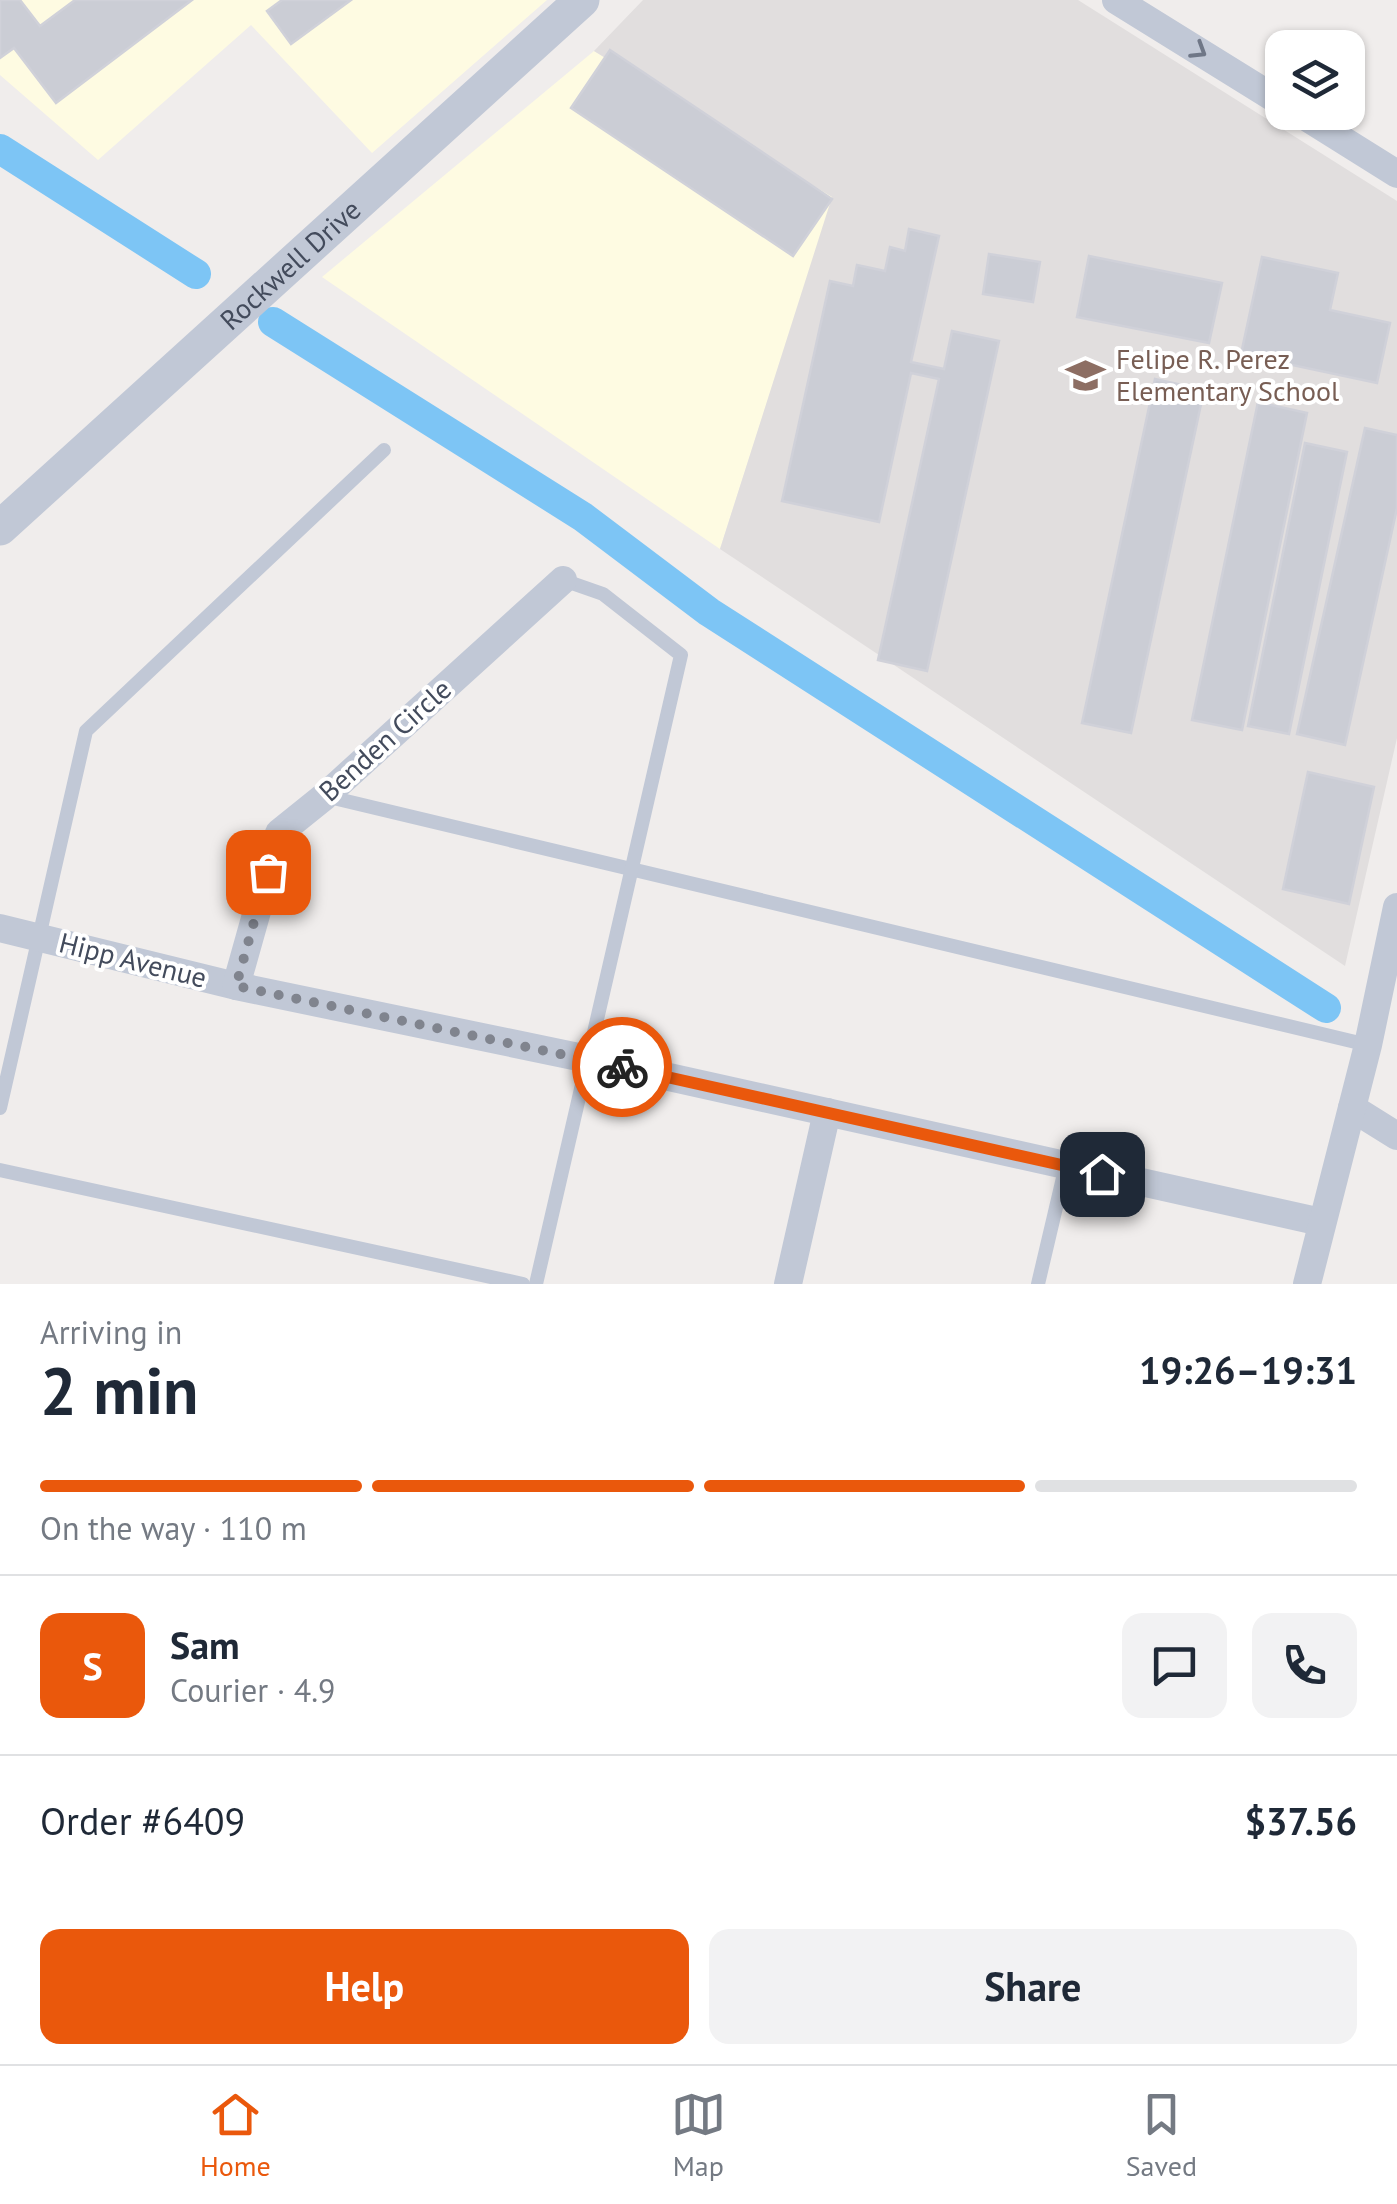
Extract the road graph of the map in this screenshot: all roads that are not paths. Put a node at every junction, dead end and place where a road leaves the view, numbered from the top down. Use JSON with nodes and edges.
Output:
{"nodes":[{"id":1,"x":582,"y":0,"type":"edge"},
{"id":2,"x":1116,"y":0,"type":"edge"},
{"id":3,"x":1265,"y":92,"type":"edge"},
{"id":4,"x":1327,"y":130,"type":"edge"},
{"id":5,"x":1397,"y":174,"type":"edge"},
{"id":6,"x":384,"y":450,"type":"dead end"},
{"id":7,"x":0,"y":528,"type":"edge"},
{"id":8,"x":562,"y":580,"type":"joint"},
{"id":9,"x":325,"y":796,"type":"junction"},
{"id":10,"x":631,"y":871,"type":"junction"},
{"id":11,"x":1397,"y":907,"type":"edge"},
{"id":12,"x":0,"y":928,"type":"edge"},
{"id":13,"x":39,"y":937,"type":"junction"},
{"id":14,"x":236,"y":986,"type":"junction"},
{"id":15,"x":1368,"y":1045,"type":"junction"},
{"id":16,"x":588,"y":1059,"type":"junction"},
{"id":17,"x":0,"y":1108,"type":"edge"},
{"id":18,"x":1352,"y":1108,"type":"junction"},
{"id":19,"x":827,"y":1112,"type":"junction"},
{"id":20,"x":1397,"y":1136,"type":"edge"},
{"id":21,"x":1066,"y":1165,"type":"junction"},
{"id":22,"x":0,"y":1170,"type":"edge"},
{"id":23,"x":1322,"y":1222,"type":"junction"},
{"id":24,"x":523,"y":1284,"type":"edge"},
{"id":25,"x":536,"y":1284,"type":"edge"},
{"id":26,"x":788,"y":1284,"type":"edge"},
{"id":27,"x":1038,"y":1284,"type":"edge"},
{"id":28,"x":1308,"y":1284,"type":"edge"}],
"edges":[{"from":1,"to":7,"type":"street","name":"Rockwell Drive"},
{"from":2,"to":3,"type":"street","one_way":true},
{"from":4,"to":5,"type":"street"},
{"from":6,"to":13,"type":"lane"},
{"from":8,"to":9,"type":"street","name":"Benden Circle"},
{"from":8,"to":10,"type":"lane"},
{"from":9,"to":10,"type":"lane"},
{"from":9,"to":14,"type":"street","name":"Benden Circle"},
{"from":10,"to":15,"type":"lane"},
{"from":10,"to":16,"type":"lane"},
{"from":11,"to":15,"type":"street"},
{"from":12,"to":13,"type":"street","name":"Hipp Avenue"},
{"from":13,"to":14,"type":"street","name":"Hipp Avenue"},
{"from":13,"to":17,"type":"lane"},
{"from":14,"to":16,"type":"street","name":"Hipp Avenue"},
{"from":15,"to":18,"type":"street"},
{"from":16,"to":19,"type":"street","name":"Hipp Avenue"},
{"from":16,"to":25,"type":"lane"},
{"from":18,"to":20,"type":"street"},
{"from":18,"to":23,"type":"street"},
{"from":19,"to":21,"type":"street","name":"Hipp Avenue"},
{"from":19,"to":26,"type":"street"},
{"from":21,"to":23,"type":"street","name":"Hipp Avenue"},
{"from":21,"to":27,"type":"lane"},
{"from":22,"to":24,"type":"lane"},
{"from":23,"to":28,"type":"street"}]}
